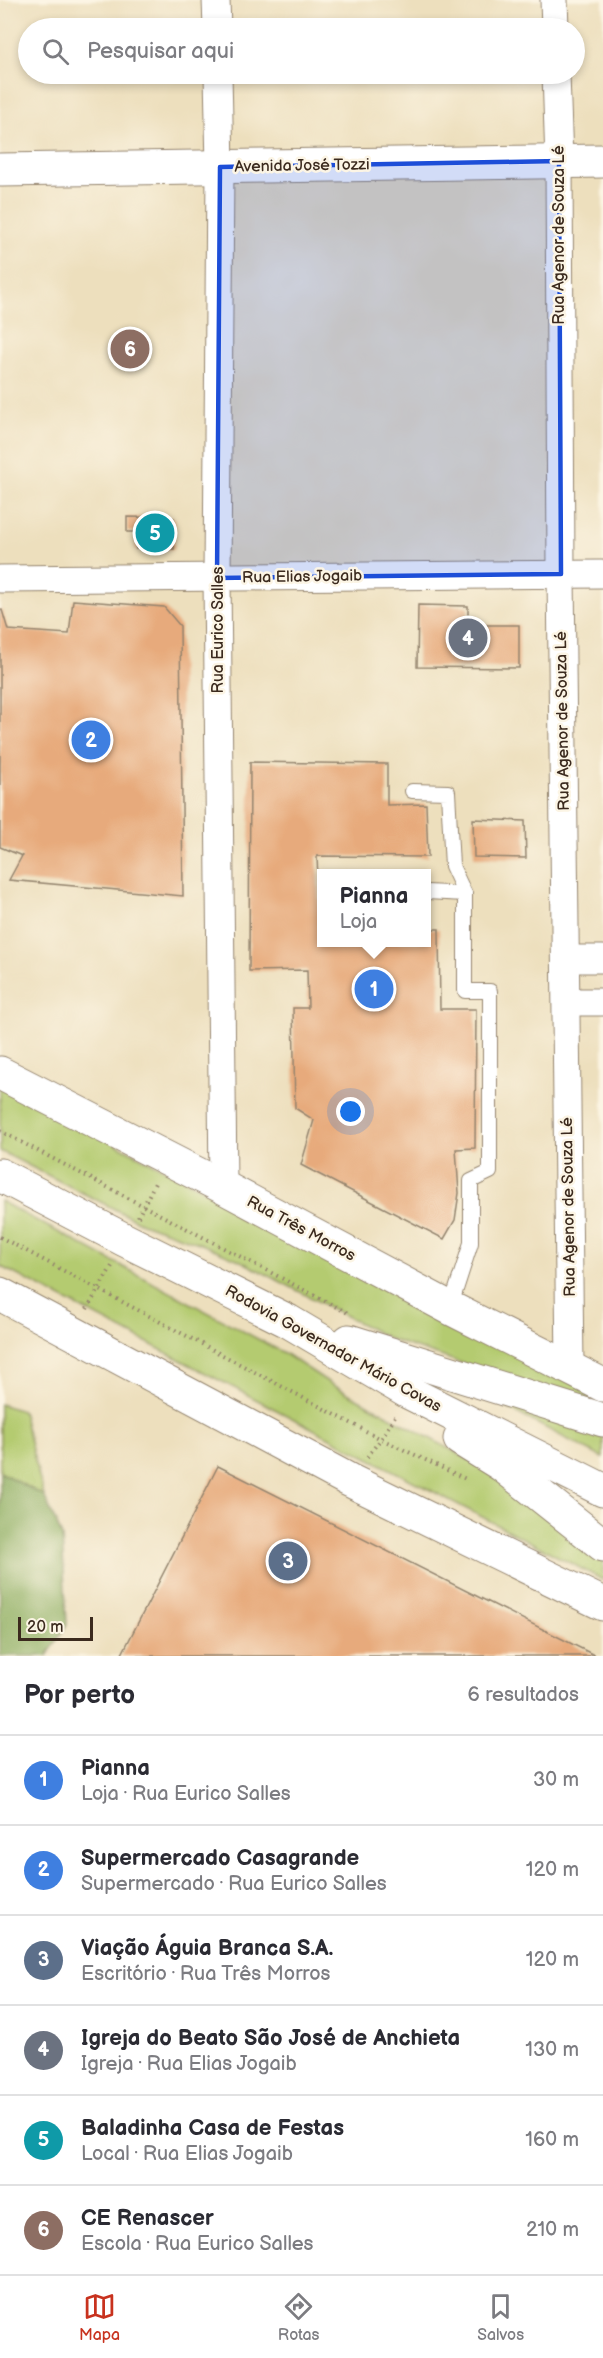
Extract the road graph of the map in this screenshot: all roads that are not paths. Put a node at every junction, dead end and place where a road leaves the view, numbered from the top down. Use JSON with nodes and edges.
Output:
{"nodes":[{"id":1,"x":216,"y":0,"type":"edge"},
{"id":2,"x":554,"y":0,"type":"edge"},
{"id":3,"x":217,"y":18,"type":"edge"},
{"id":4,"x":555,"y":18,"type":"edge"},
{"id":5,"x":218,"y":84,"type":"edge"},
{"id":6,"x":556,"y":84,"type":"edge"},
{"id":7,"x":603,"y":160,"type":"edge"},
{"id":8,"x":559,"y":161,"type":"junction"},
{"id":9,"x":220,"y":168,"type":"junction"},
{"id":10,"x":0,"y":170,"type":"edge"},
{"id":11,"x":603,"y":573,"type":"edge"},
{"id":12,"x":561,"y":574,"type":"junction"},
{"id":13,"x":217,"y":578,"type":"junction"},
{"id":14,"x":0,"y":579,"type":"edge"},
{"id":15,"x":412,"y":791,"type":"dead end"},
{"id":16,"x":431,"y":892,"type":"edge"},
{"id":17,"x":465,"y":894,"type":"junction"},
{"id":18,"x":566,"y":959,"type":"junction"},
{"id":19,"x":603,"y":959,"type":"edge"},
{"id":20,"x":567,"y":1002,"type":"junction"},
{"id":21,"x":603,"y":1002,"type":"edge"},
{"id":22,"x":0,"y":1073,"type":"edge"},
{"id":23,"x":0,"y":1175,"type":"edge"},
{"id":24,"x":223,"y":1187,"type":"junction"},
{"id":25,"x":0,"y":1294,"type":"edge"},
{"id":26,"x":450,"y":1308,"type":"junction"},
{"id":27,"x":288,"y":1321,"type":"junction"},
{"id":28,"x":570,"y":1368,"type":"junction"},
{"id":29,"x":603,"y":1385,"type":"edge"},
{"id":30,"x":603,"y":1420,"type":"edge"},
{"id":31,"x":603,"y":1490,"type":"edge"},
{"id":32,"x":603,"y":1545,"type":"edge"},
{"id":33,"x":603,"y":1604,"type":"edge"}],
"edges":[{"from":1,"to":3,"type":"street"},
{"from":2,"to":4,"type":"street"},
{"from":5,"to":9,"type":"street","name":"Rua Eurico Salles"},
{"from":6,"to":8,"type":"street","name":"Rua Agenor de Souza Lé"},
{"from":7,"to":8,"type":"main road","name":"Avenida José Tozzi"},
{"from":8,"to":9,"type":"main road","name":"Avenida José Tozzi"},
{"from":8,"to":12,"type":"street","name":"Rua Agenor de Souza Lé"},
{"from":9,"to":10,"type":"main road","name":"Avenida José Tozzi"},
{"from":9,"to":13,"type":"street","name":"Rua Eurico Salles"},
{"from":11,"to":12,"type":"street","name":"Rua Elias Jogaib"},
{"from":12,"to":13,"type":"street","name":"Rua Elias Jogaib"},
{"from":12,"to":18,"type":"street","name":"Rua Agenor de Souza Lé"},
{"from":13,"to":14,"type":"street","name":"Rua Elias Jogaib"},
{"from":13,"to":24,"type":"street","name":"Rua Eurico Salles"},
{"from":15,"to":17,"type":"lane"},
{"from":16,"to":17,"type":"lane"},
{"from":17,"to":26,"type":"lane"},
{"from":18,"to":19,"type":"street"},
{"from":18,"to":20,"type":"street","name":"Rua Agenor de Souza Lé"},
{"from":20,"to":21,"type":"street"},
{"from":20,"to":28,"type":"street","name":"Rua Agenor de Souza Lé"},
{"from":22,"to":24,"type":"main road","name":"Rua Três Morros"},
{"from":23,"to":27,"type":"main road","name":"Rodovia Governador Mário Covas"},
{"from":24,"to":26,"type":"main road","name":"Rua Três Morros"},
{"from":25,"to":33,"type":"main road"},
{"from":26,"to":28,"type":"main road","name":"Rua Três Morros"},
{"from":27,"to":30,"type":"main road"},
{"from":27,"to":31,"type":"main road","name":"Rodovia Governador Mário Covas"},
{"from":27,"to":32,"type":"main road"},
{"from":28,"to":29,"type":"main road","name":"Rua Três Morros"}]}
